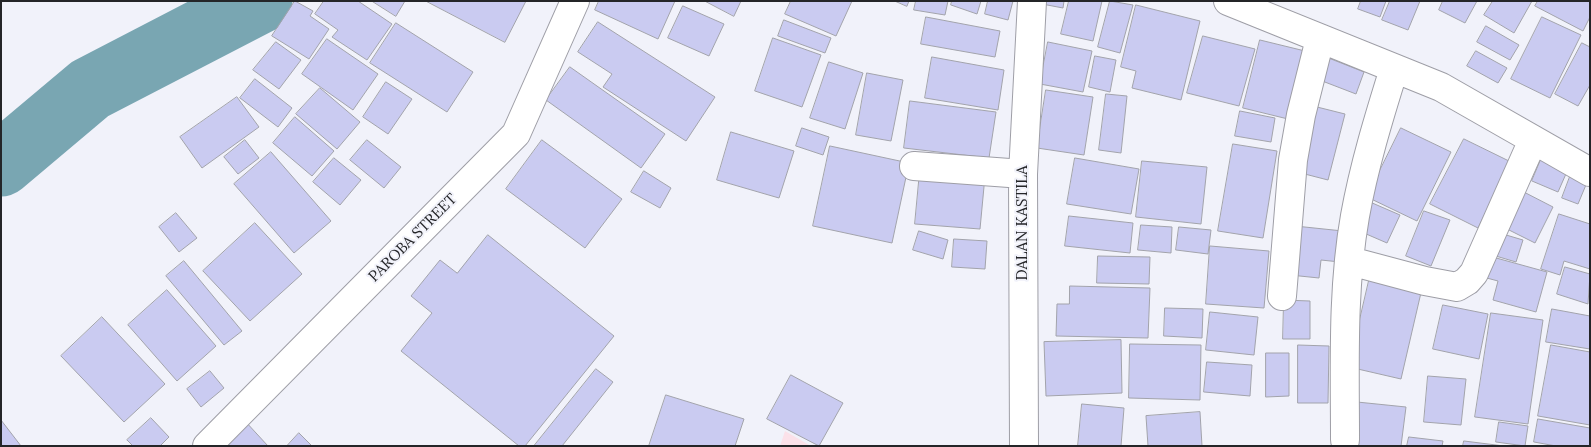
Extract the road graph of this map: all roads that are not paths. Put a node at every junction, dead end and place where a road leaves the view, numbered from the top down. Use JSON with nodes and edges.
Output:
{"nodes":[{"id":1,"x":575,"y":1,"type":"edge"},
{"id":2,"x":1032,"y":1,"type":"edge"},
{"id":3,"x":1228,"y":1,"type":"edge"},
{"id":4,"x":1320,"y":39,"type":"junction"},
{"id":5,"x":1394,"y":69,"type":"junction"},
{"id":6,"x":1533,"y":140,"type":"junction"},
{"id":7,"x":914,"y":166,"type":"dead end"},
{"id":8,"x":1590,"y":172,"type":"edge"},
{"id":9,"x":1023,"y":174,"type":"junction"},
{"id":10,"x":1350,"y":261,"type":"junction"},
{"id":11,"x":1282,"y":296,"type":"dead end"},
{"id":12,"x":1345,"y":440,"type":"dead end"},
{"id":13,"x":207,"y":446,"type":"edge"},
{"id":14,"x":1024,"y":446,"type":"edge"}],
"edges":[{"from":1,"to":13,"type":"street","name":"PAROBA STREET"},
{"from":2,"to":9,"type":"street","name":"DALAN KASTILA"},
{"from":3,"to":4,"type":"street"},
{"from":4,"to":5,"type":"street"},
{"from":4,"to":11,"type":"street"},
{"from":5,"to":6,"type":"street"},
{"from":5,"to":10,"type":"street"},
{"from":6,"to":8,"type":"street"},
{"from":6,"to":10,"type":"street"},
{"from":7,"to":9,"type":"street"},
{"from":9,"to":14,"type":"street","name":"DALAN KASTILA"},
{"from":10,"to":12,"type":"street"}]}
